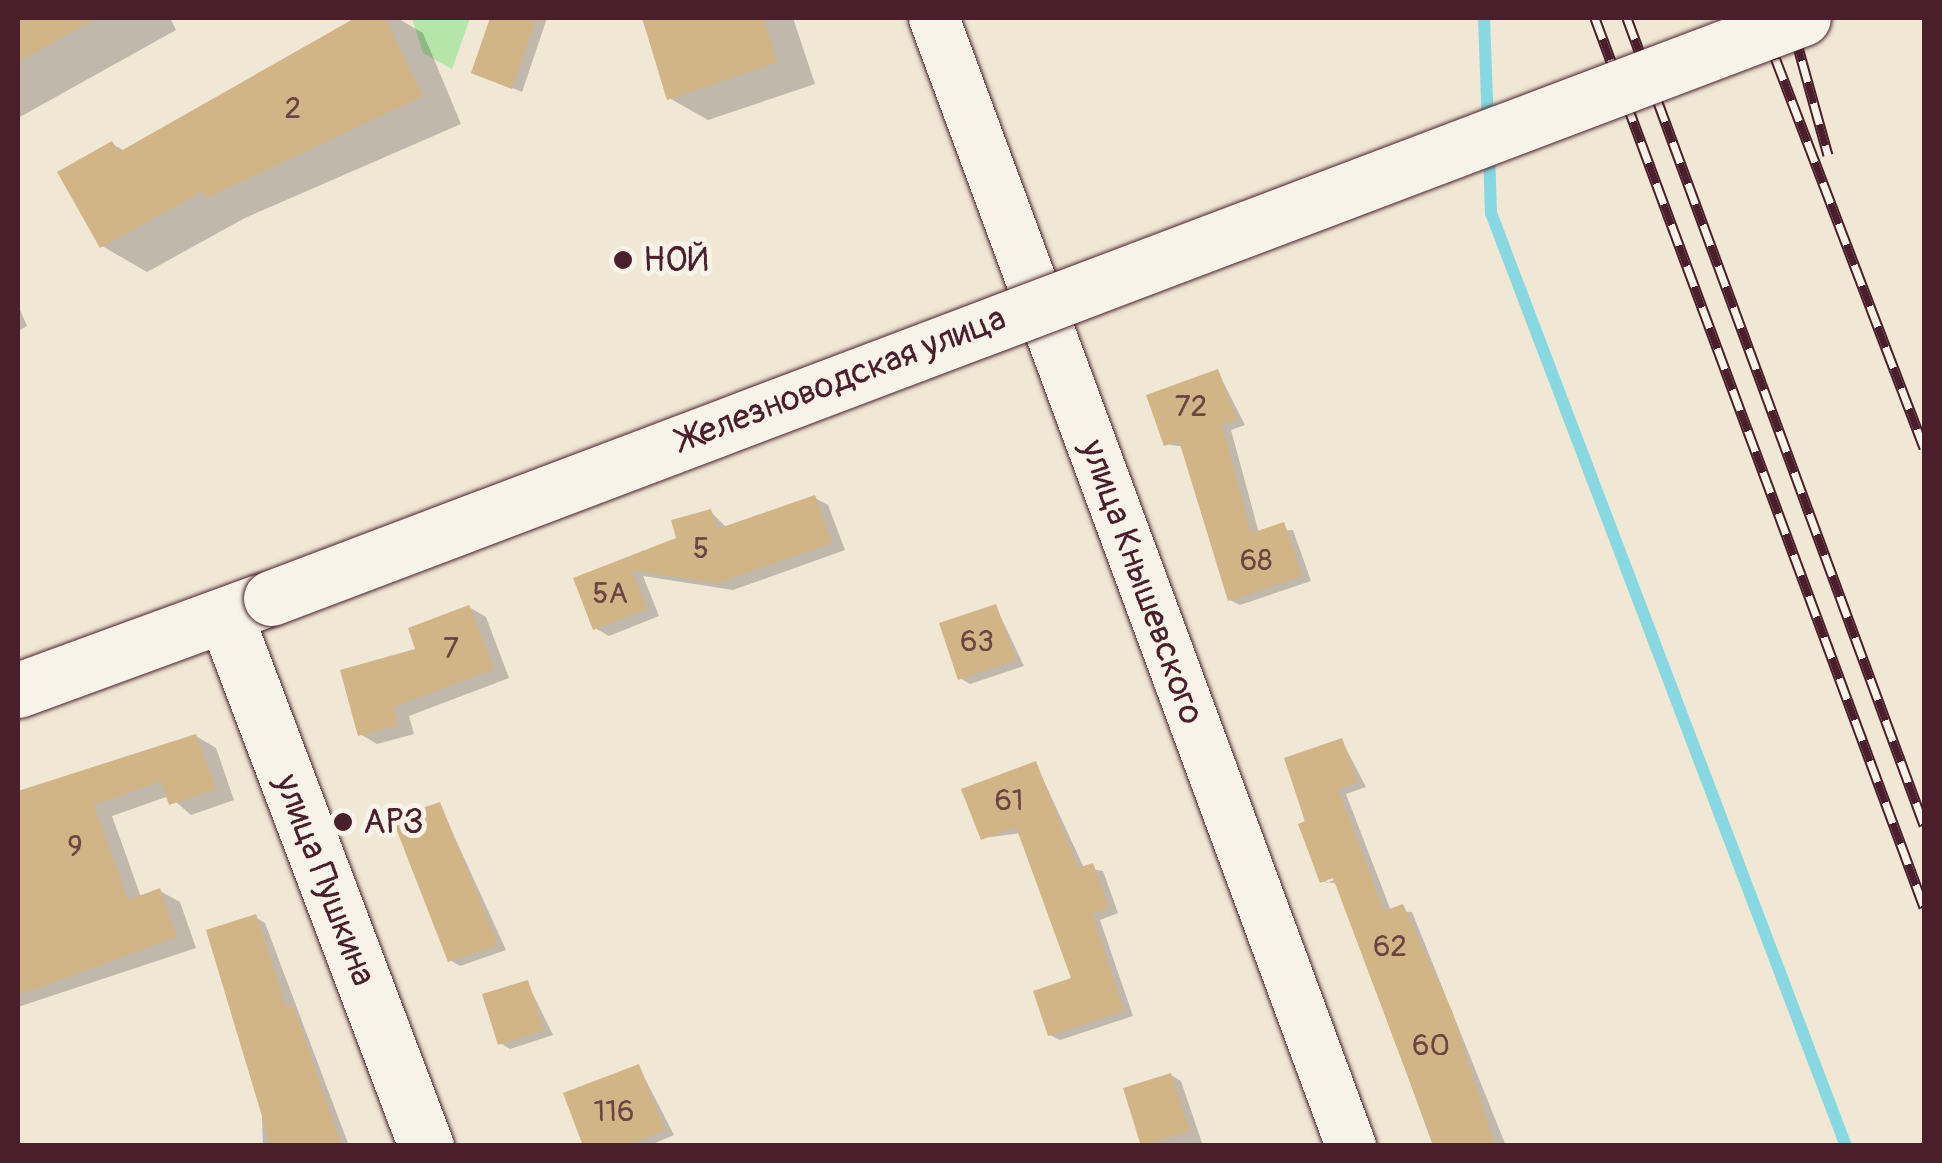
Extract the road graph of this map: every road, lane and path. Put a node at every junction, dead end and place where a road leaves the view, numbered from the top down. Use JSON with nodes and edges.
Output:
{"nodes":[{"id":1,"x":934,"y":18,"type":"edge"},
{"id":2,"x":1803,"y":18,"type":"edge"},
{"id":3,"x":248,"y":607,"type":"junction"},
{"id":4,"x":18,"y":690,"type":"edge"},
{"id":5,"x":426,"y":1146,"type":"edge"},
{"id":6,"x":1351,"y":1146,"type":"edge"}],
"edges":[{"from":1,"to":6,"type":"street","name":"улица Кнышевского"},
{"from":2,"to":3,"type":"main road","name":"Железноводская улица","bridge":true},
{"from":3,"to":4,"type":"main road","name":"Железноводская улица"},
{"from":3,"to":5,"type":"main road","name":"улица Пушкина"}]}
